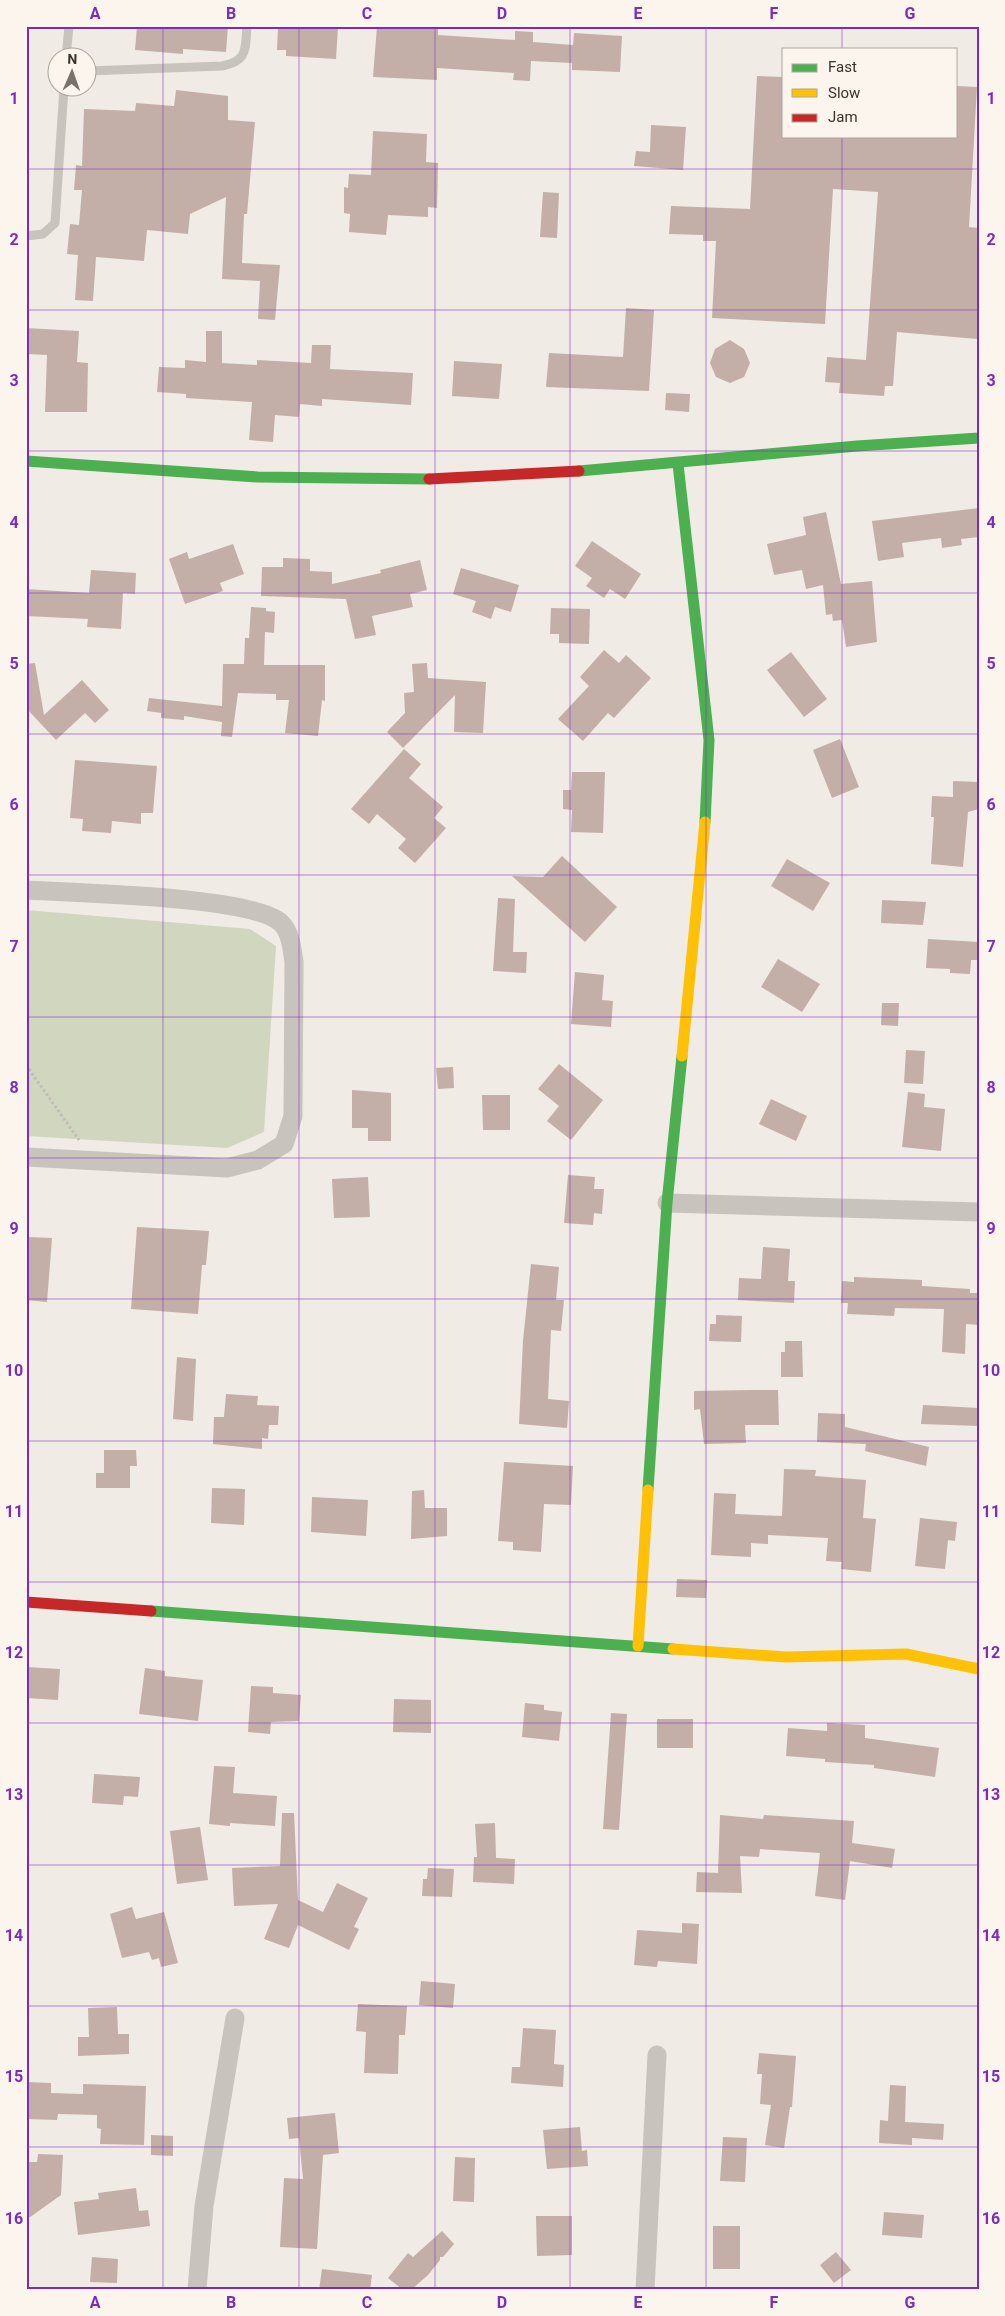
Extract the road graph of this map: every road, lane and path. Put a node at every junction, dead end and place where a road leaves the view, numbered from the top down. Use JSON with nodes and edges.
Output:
{"nodes":[{"id":1,"x":69,"y":26,"type":"edge"},
{"id":2,"x":247,"y":26,"type":"edge"},
{"id":3,"x":67,"y":48,"type":"edge"},
{"id":4,"x":98,"y":71,"type":"edge"},
{"id":5,"x":63,"y":98,"type":"edge"},
{"id":6,"x":26,"y":236,"type":"edge"},
{"id":7,"x":979,"y":438,"type":"edge"},
{"id":8,"x":26,"y":462,"type":"edge"},
{"id":9,"x":678,"y":464,"type":"junction"},
{"id":10,"x":26,"y":890,"type":"edge"},
{"id":11,"x":26,"y":1065,"type":"edge"},
{"id":12,"x":26,"y":1157,"type":"edge"},
{"id":13,"x":93,"y":1160,"type":"junction"},
{"id":14,"x":667,"y":1203,"type":"junction"},
{"id":15,"x":979,"y":1212,"type":"edge"},
{"id":16,"x":26,"y":1602,"type":"edge"},
{"id":17,"x":638,"y":1646,"type":"junction"},
{"id":18,"x":979,"y":1669,"type":"edge"},
{"id":19,"x":235,"y":2018,"type":"dead end"},
{"id":20,"x":657,"y":2056,"type":"dead end"},
{"id":21,"x":197,"y":2290,"type":"edge"},
{"id":22,"x":645,"y":2290,"type":"edge"}],
"edges":[{"from":1,"to":3,"type":"lane"},
{"from":2,"to":4,"type":"lane"},
{"from":5,"to":6,"type":"lane"},
{"from":7,"to":9,"type":"street"},
{"from":8,"to":9,"type":"street"},
{"from":9,"to":14,"type":"street"},
{"from":10,"to":13,"type":"street"},
{"from":11,"to":13,"type":"path"},
{"from":12,"to":13,"type":"street"},
{"from":14,"to":15,"type":"street"},
{"from":14,"to":17,"type":"street"},
{"from":16,"to":17,"type":"street"},
{"from":17,"to":18,"type":"street"},
{"from":19,"to":21,"type":"street"},
{"from":20,"to":22,"type":"street"}]}
